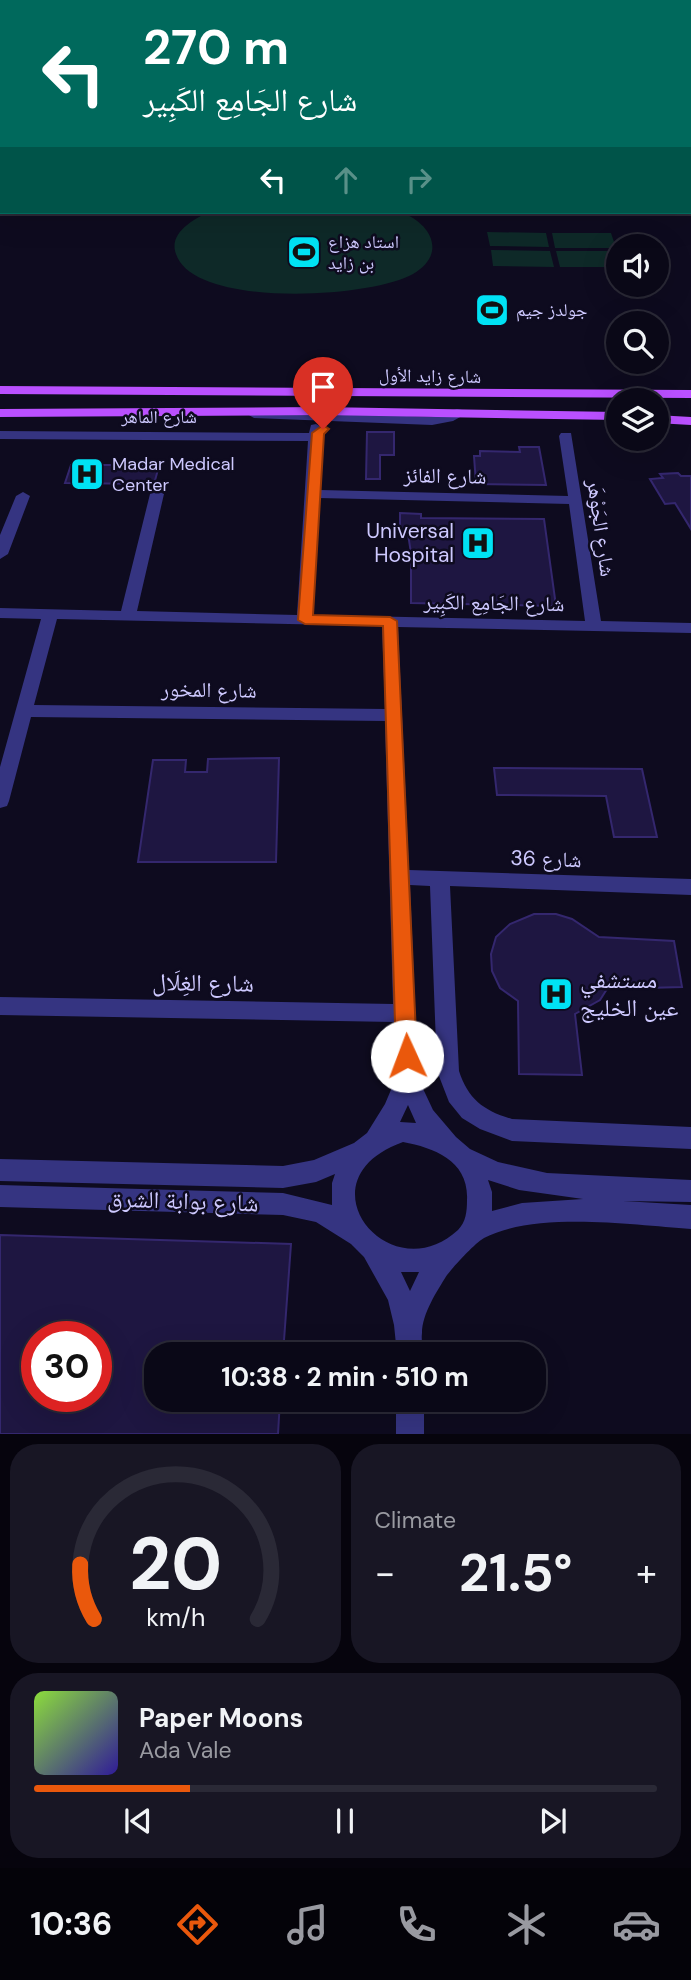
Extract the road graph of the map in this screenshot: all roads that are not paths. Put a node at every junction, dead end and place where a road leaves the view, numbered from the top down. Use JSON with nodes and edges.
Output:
{"nodes":[{"id":1,"x":0,"y":378,"type":"edge"},
{"id":2,"x":0,"y":390,"type":"edge"},
{"id":3,"x":691,"y":394,"type":"edge"},
{"id":4,"x":552,"y":395,"type":"junction"},
{"id":5,"x":0,"y":400,"type":"edge"},
{"id":6,"x":691,"y":405,"type":"edge"},
{"id":7,"x":669,"y":406,"type":"edge"},
{"id":8,"x":606,"y":408,"type":"edge"},
{"id":9,"x":606,"y":408,"type":"edge"},
{"id":10,"x":669,"y":409,"type":"edge"},
{"id":11,"x":222,"y":411,"type":"junction"},
{"id":12,"x":0,"y":413,"type":"edge"},
{"id":13,"x":457,"y":413,"type":"junction"},
{"id":14,"x":691,"y":413,"type":"edge"},
{"id":15,"x":298,"y":416,"type":"junction"},
{"id":16,"x":669,"y":416,"type":"edge"},
{"id":17,"x":346,"y":418,"type":"junction"},
{"id":18,"x":669,"y":418,"type":"edge"},
{"id":19,"x":691,"y":421,"type":"edge"},
{"id":20,"x":0,"y":435,"type":"edge"},
{"id":21,"x":317,"y":435,"type":"junction"},
{"id":22,"x":566,"y":436,"type":"dead end"},
{"id":23,"x":158,"y":494,"type":"dead end"},
{"id":24,"x":314,"y":494,"type":"junction"},
{"id":25,"x":23,"y":496,"type":"dead end"},
{"id":26,"x":575,"y":500,"type":"junction"},
{"id":27,"x":0,"y":554,"type":"edge"},
{"id":28,"x":0,"y":613,"type":"edge"},
{"id":29,"x":50,"y":614,"type":"junction"},
{"id":30,"x":128,"y":616,"type":"junction"},
{"id":31,"x":305,"y":620,"type":"junction"},
{"id":32,"x":390,"y":621,"type":"junction"},
{"id":33,"x":594,"y":626,"type":"junction"},
{"id":34,"x":691,"y":628,"type":"edge"},
{"id":35,"x":24,"y":711,"type":"junction"},
{"id":36,"x":394,"y":715,"type":"junction"},
{"id":37,"x":0,"y":801,"type":"edge"},
{"id":38,"x":400,"y":877,"type":"junction"},
{"id":39,"x":440,"y":878,"type":"junction"},
{"id":40,"x":691,"y":887,"type":"edge"},
{"id":41,"x":0,"y":1006,"type":"edge"},
{"id":42,"x":405,"y":1013,"type":"junction"},
{"id":43,"x":407,"y":1078,"type":"junction"},
{"id":44,"x":691,"y":1138,"type":"edge"},
{"id":45,"x":446,"y":1140,"type":"junction"},
{"id":46,"x":366,"y":1146,"type":"junction"},
{"id":47,"x":466,"y":1157,"type":"junction"},
{"id":48,"x":0,"y":1170,"type":"edge"},
{"id":49,"x":691,"y":1191,"type":"edge"},
{"id":50,"x":0,"y":1196,"type":"edge"},
{"id":51,"x":691,"y":1217,"type":"edge"},
{"id":52,"x":472,"y":1231,"type":"junction"},
{"id":53,"x":366,"y":1243,"type":"junction"},
{"id":54,"x":448,"y":1253,"type":"junction"},
{"id":55,"x":410,"y":1327,"type":"junction"},
{"id":56,"x":410,"y":1342,"type":"edge"},
{"id":57,"x":410,"y":1412,"type":"edge"},
{"id":58,"x":410,"y":1434,"type":"edge"}],
"edges":[{"from":1,"to":4,"type":"main road"},
{"from":2,"to":4,"type":"main road","name":"شارع زايد الأول"},
{"from":3,"to":4,"type":"main road","name":"شارع زايد الأول"},
{"from":5,"to":8,"type":"main road","name":"شارع زايد الأول"},
{"from":6,"to":7,"type":"main road"},
{"from":9,"to":13,"type":"main road"},
{"from":10,"to":14,"type":"main road"},
{"from":11,"to":12,"type":"main road"},
{"from":11,"to":13,"type":"main road"},
{"from":11,"to":15,"type":"street"},
{"from":13,"to":17,"type":"street"},
{"from":14,"to":16,"type":"main road"},
{"from":15,"to":17,"type":"street"},
{"from":15,"to":21,"type":"street"},
{"from":17,"to":21,"type":"street"},
{"from":18,"to":19,"type":"main road"},
{"from":20,"to":21,"type":"street","name":"شارع الماهر"},
{"from":21,"to":24,"type":"street"},
{"from":22,"to":26,"type":"street","name":"شارع الجَوْهَر"},
{"from":23,"to":30,"type":"street"},
{"from":24,"to":26,"type":"street","name":"شارع الفائز"},
{"from":24,"to":31,"type":"street"},
{"from":25,"to":27,"type":"street"},
{"from":26,"to":33,"type":"street","name":"شارع الجَوْهَر"},
{"from":28,"to":29,"type":"street","name":"شارع الجَامِع الكَبِير"},
{"from":29,"to":30,"type":"street","name":"شارع الجَامِع الكَبِير"},
{"from":29,"to":35,"type":"street"},
{"from":30,"to":31,"type":"street","name":"شارع الجَامِع الكَبِير"},
{"from":31,"to":32,"type":"street","name":"شارع الجَامِع الكَبِير"},
{"from":32,"to":33,"type":"street","name":"شارع الجَامِع الكَبِير"},
{"from":32,"to":36,"type":"street"},
{"from":33,"to":34,"type":"street","name":"شارع الجَامِع الكَبِير"},
{"from":35,"to":36,"type":"street","name":"شارع المخور"},
{"from":35,"to":37,"type":"street"},
{"from":36,"to":38,"type":"street"},
{"from":38,"to":39,"type":"street","name":"شارع 36"},
{"from":38,"to":42,"type":"street"},
{"from":39,"to":40,"type":"street","name":"شارع 36"},
{"from":39,"to":44,"type":"street"},
{"from":41,"to":42,"type":"street","name":"شارع الغِلَال"},
{"from":42,"to":43,"type":"street"},
{"from":43,"to":45,"type":"street"},
{"from":43,"to":46,"type":"street"},
{"from":45,"to":46,"type":"street"},
{"from":45,"to":47,"type":"street"},
{"from":46,"to":48,"type":"street","name":"شارع بوابة الشرق"},
{"from":46,"to":53,"type":"street"},
{"from":47,"to":49,"type":"street"},
{"from":47,"to":52,"type":"street"},
{"from":50,"to":53,"type":"street","name":"شارع بوابة الشرق"},
{"from":51,"to":52,"type":"street"},
{"from":52,"to":54,"type":"street"},
{"from":53,"to":54,"type":"street"},
{"from":53,"to":55,"type":"street"},
{"from":54,"to":55,"type":"street"},
{"from":55,"to":56,"type":"street"},
{"from":57,"to":58,"type":"street"}]}
